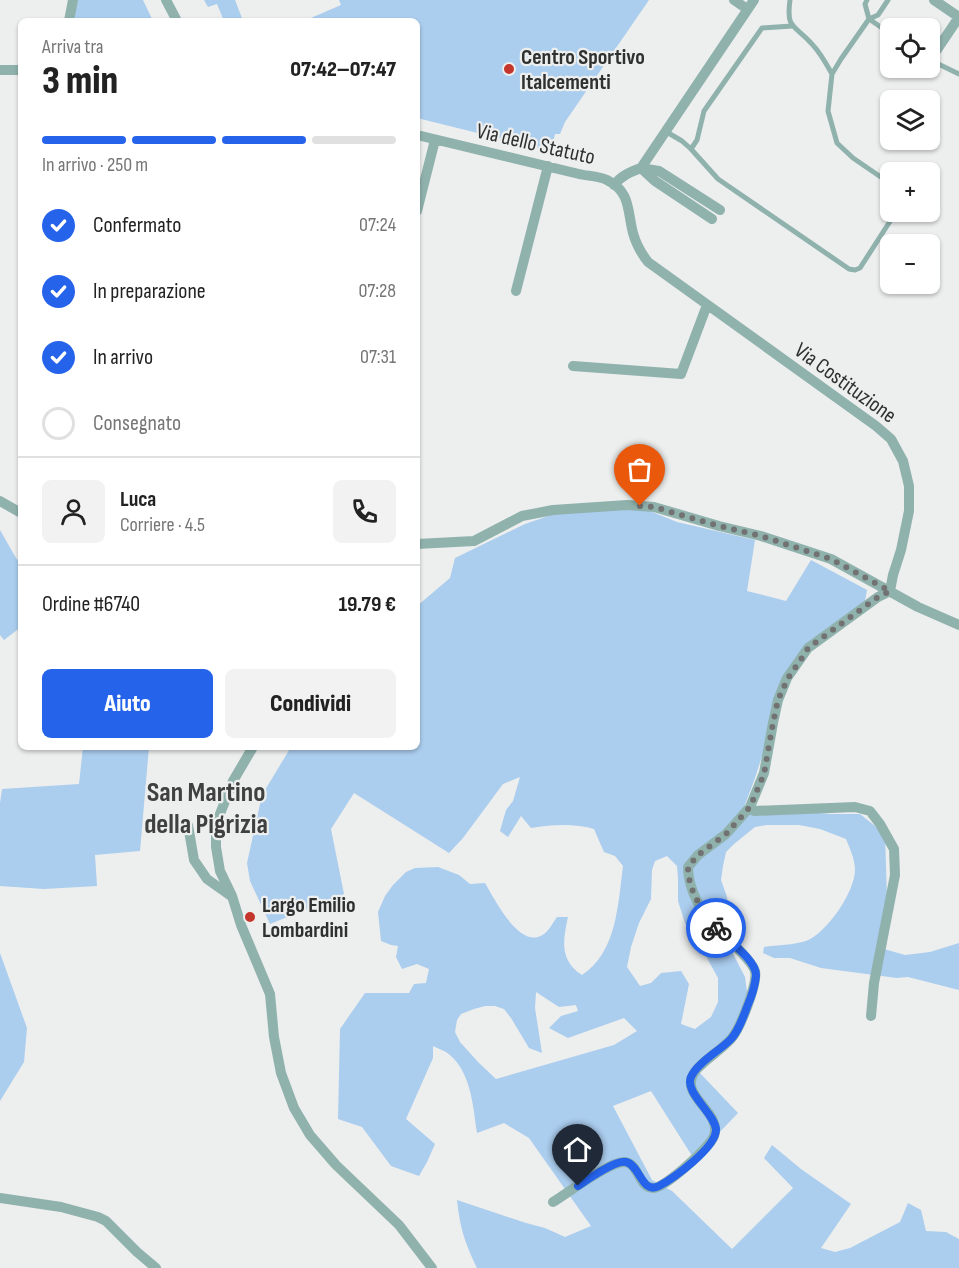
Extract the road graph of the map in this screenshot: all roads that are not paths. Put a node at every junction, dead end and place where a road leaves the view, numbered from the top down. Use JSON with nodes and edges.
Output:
{"nodes":[{"id":1,"x":73,"y":0,"type":"edge"},
{"id":2,"x":166,"y":0,"type":"edge"},
{"id":3,"x":734,"y":0,"type":"edge"},
{"id":4,"x":790,"y":0,"type":"edge"},
{"id":5,"x":867,"y":0,"type":"edge"},
{"id":6,"x":888,"y":0,"type":"edge"},
{"id":7,"x":934,"y":0,"type":"edge"},
{"id":8,"x":750,"y":5,"type":"edge"},
{"id":9,"x":959,"y":17,"type":"edge"},
{"id":10,"x":70,"y":18,"type":"edge"},
{"id":11,"x":175,"y":18,"type":"edge"},
{"id":12,"x":869,"y":19,"type":"junction"},
{"id":13,"x":792,"y":26,"type":"junction"},
{"id":14,"x":880,"y":26,"type":"edge"},
{"id":15,"x":940,"y":45,"type":"edge"},
{"id":16,"x":940,"y":65,"type":"edge"},
{"id":17,"x":0,"y":70,"type":"edge"},
{"id":18,"x":18,"y":70,"type":"edge"},
{"id":19,"x":832,"y":74,"type":"junction"},
{"id":20,"x":959,"y":74,"type":"edge"},
{"id":21,"x":665,"y":131,"type":"junction"},
{"id":22,"x":420,"y":136,"type":"edge"},
{"id":23,"x":435,"y":140,"type":"junction"},
{"id":24,"x":691,"y":148,"type":"junction"},
{"id":25,"x":548,"y":166,"type":"junction"},
{"id":26,"x":640,"y":168,"type":"junction"},
{"id":27,"x":880,"y":176,"type":"edge"},
{"id":28,"x":614,"y":185,"type":"junction"},
{"id":29,"x":420,"y":199,"type":"edge"},
{"id":30,"x":720,"y":210,"type":"dead end"},
{"id":31,"x":712,"y":219,"type":"dead end"},
{"id":32,"x":890,"y":222,"type":"edge"},
{"id":33,"x":516,"y":291,"type":"dead end"},
{"id":34,"x":708,"y":305,"type":"junction"},
{"id":35,"x":573,"y":366,"type":"dead end"},
{"id":36,"x":0,"y":501,"type":"edge"},
{"id":37,"x":18,"y":511,"type":"edge"},
{"id":38,"x":420,"y":544,"type":"edge"},
{"id":39,"x":890,"y":591,"type":"junction"},
{"id":40,"x":959,"y":625,"type":"edge"},
{"id":41,"x":251,"y":750,"type":"edge"},
{"id":42,"x":750,"y":807,"type":"junction"},
{"id":43,"x":188,"y":825,"type":"dead end"},
{"id":44,"x":232,"y":896,"type":"junction"},
{"id":45,"x":871,"y":1016,"type":"dead end"},
{"id":46,"x":0,"y":1198,"type":"edge"},
{"id":47,"x":553,"y":1202,"type":"dead end"},
{"id":48,"x":156,"y":1268,"type":"edge"},
{"id":49,"x":432,"y":1268,"type":"edge"}],
"edges":[{"from":1,"to":10,"type":"street"},
{"from":2,"to":11,"type":"street"},
{"from":3,"to":8,"type":"street"},
{"from":4,"to":13,"type":"lane"},
{"from":5,"to":12,"type":"lane"},
{"from":6,"to":12,"type":"lane"},
{"from":7,"to":9,"type":"street"},
{"from":8,"to":21,"type":"street","name":"Via dello Statuto"},
{"from":9,"to":15,"type":"street"},
{"from":12,"to":14,"type":"lane"},
{"from":12,"to":19,"type":"lane"},
{"from":13,"to":19,"type":"lane"},
{"from":13,"to":24,"type":"lane"},
{"from":16,"to":20,"type":"lane"},
{"from":17,"to":18,"type":"street"},
{"from":19,"to":27,"type":"lane"},
{"from":21,"to":24,"type":"lane"},
{"from":21,"to":26,"type":"street","name":"Via dello Statuto"},
{"from":22,"to":23,"type":"street","name":"Via dello Statuto"},
{"from":23,"to":25,"type":"street","name":"Via dello Statuto"},
{"from":23,"to":29,"type":"street"},
{"from":24,"to":32,"type":"lane"},
{"from":25,"to":28,"type":"street","name":"Via dello Statuto"},
{"from":25,"to":33,"type":"street"},
{"from":26,"to":28,"type":"street","name":"Via dello Statuto"},
{"from":26,"to":30,"type":"street"},
{"from":26,"to":31,"type":"street"},
{"from":28,"to":34,"type":"street","name":"Via Costituzione"},
{"from":34,"to":35,"type":"street"},
{"from":34,"to":39,"type":"street","name":"Via Costituzione"},
{"from":36,"to":37,"type":"street"},
{"from":38,"to":39,"type":"street"},
{"from":39,"to":40,"type":"street"},
{"from":39,"to":42,"type":"street"},
{"from":41,"to":44,"type":"street"},
{"from":42,"to":45,"type":"street"},
{"from":42,"to":47,"type":"street"},
{"from":43,"to":44,"type":"street"},
{"from":44,"to":49,"type":"street"},
{"from":46,"to":48,"type":"street"}]}
